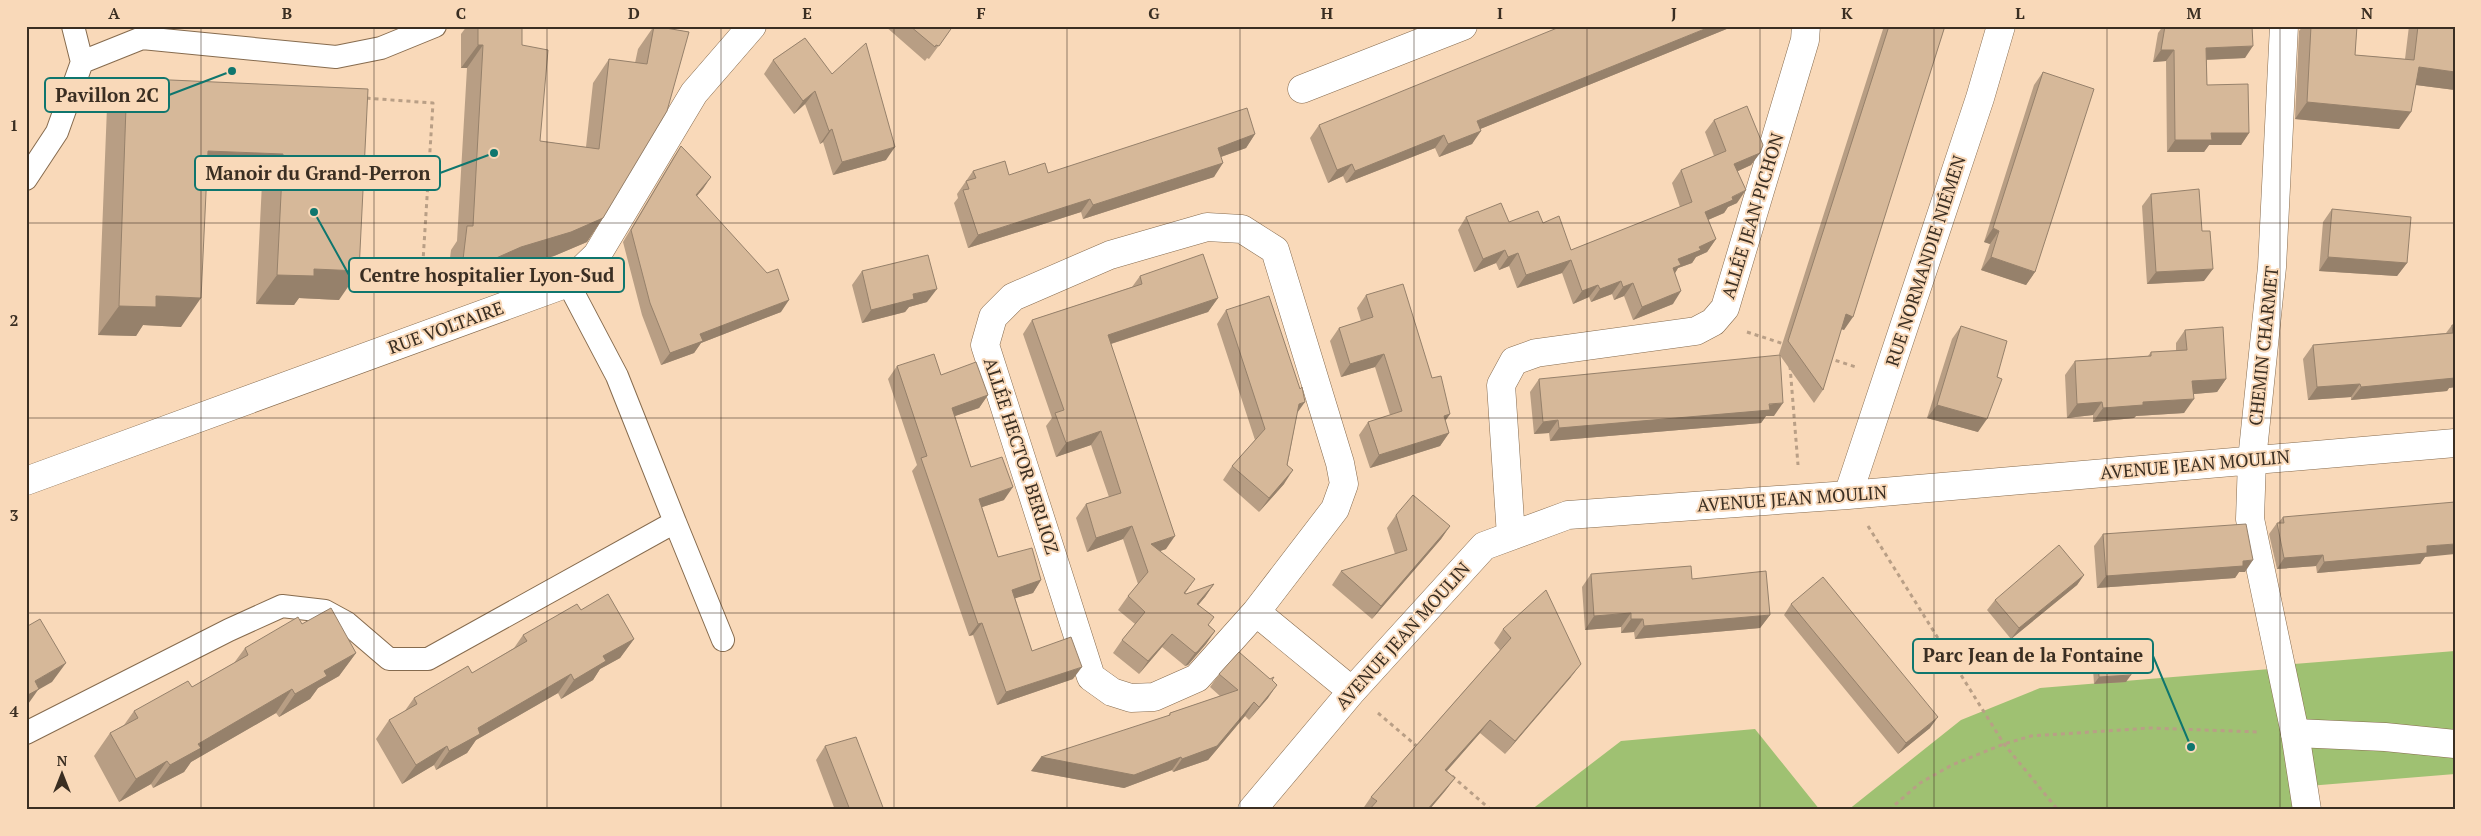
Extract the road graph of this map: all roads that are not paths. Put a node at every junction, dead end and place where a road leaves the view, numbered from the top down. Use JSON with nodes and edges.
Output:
{"nodes":[{"id":1,"x":73,"y":26,"type":"edge"},
{"id":2,"x":752,"y":26,"type":"edge"},
{"id":3,"x":1462,"y":26,"type":"edge"},
{"id":4,"x":1806,"y":26,"type":"edge"},
{"id":5,"x":2001,"y":26,"type":"edge"},
{"id":6,"x":2284,"y":26,"type":"edge"},
{"id":7,"x":432,"y":27,"type":"edge"},
{"id":8,"x":82,"y":62,"type":"junction"},
{"id":9,"x":1302,"y":89,"type":"dead end"},
{"id":10,"x":26,"y":179,"type":"edge"},
{"id":11,"x":568,"y":283,"type":"junction"},
{"id":12,"x":2455,"y":443,"type":"edge"},
{"id":13,"x":2252,"y":460,"type":"junction"},
{"id":14,"x":26,"y":481,"type":"edge"},
{"id":15,"x":1848,"y":495,"type":"junction"},
{"id":16,"x":675,"y":522,"type":"junction"},
{"id":17,"x":1511,"y":536,"type":"junction"},
{"id":18,"x":1256,"y":612,"type":"junction"},
{"id":19,"x":723,"y":640,"type":"dead end"},
{"id":20,"x":1352,"y":691,"type":"junction"},
{"id":21,"x":26,"y":732,"type":"edge"},
{"id":22,"x":2295,"y":732,"type":"junction"},
{"id":23,"x":2455,"y":744,"type":"edge"},
{"id":24,"x":1252,"y":810,"type":"edge"},
{"id":25,"x":2307,"y":810,"type":"edge"}],
"edges":[{"from":1,"to":8,"type":"lane"},
{"from":2,"to":11,"type":"street","name":"RUE VOLTAIRE"},
{"from":3,"to":9,"type":"street"},
{"from":4,"to":17,"type":"street","name":"ALLÉE JEAN PICHON"},
{"from":5,"to":15,"type":"street","name":"RUE NORMANDIE NIÉMEN"},
{"from":6,"to":13,"type":"street","name":"CHEMIN CHARMET"},
{"from":7,"to":8,"type":"lane"},
{"from":8,"to":10,"type":"lane"},
{"from":11,"to":14,"type":"street","name":"RUE VOLTAIRE"},
{"from":11,"to":16,"type":"lane"},
{"from":12,"to":13,"type":"street","name":"AVENUE JEAN MOULIN"},
{"from":13,"to":15,"type":"street","name":"AVENUE JEAN MOULIN"},
{"from":13,"to":22,"type":"street","name":"CHEMIN CHARMET"},
{"from":15,"to":17,"type":"street","name":"AVENUE JEAN MOULIN"},
{"from":16,"to":19,"type":"lane"},
{"from":16,"to":21,"type":"lane"},
{"from":17,"to":20,"type":"street","name":"AVENUE JEAN MOULIN"},
{"from":18,"to":18,"type":"street","name":"ALLÉE HECTOR BERLIOZ"},
{"from":18,"to":20,"type":"street"},
{"from":20,"to":24,"type":"street","name":"AVENUE JEAN MOULIN"},
{"from":22,"to":23,"type":"street"},
{"from":22,"to":25,"type":"street","name":"CHEMIN CHARMET"}]}
